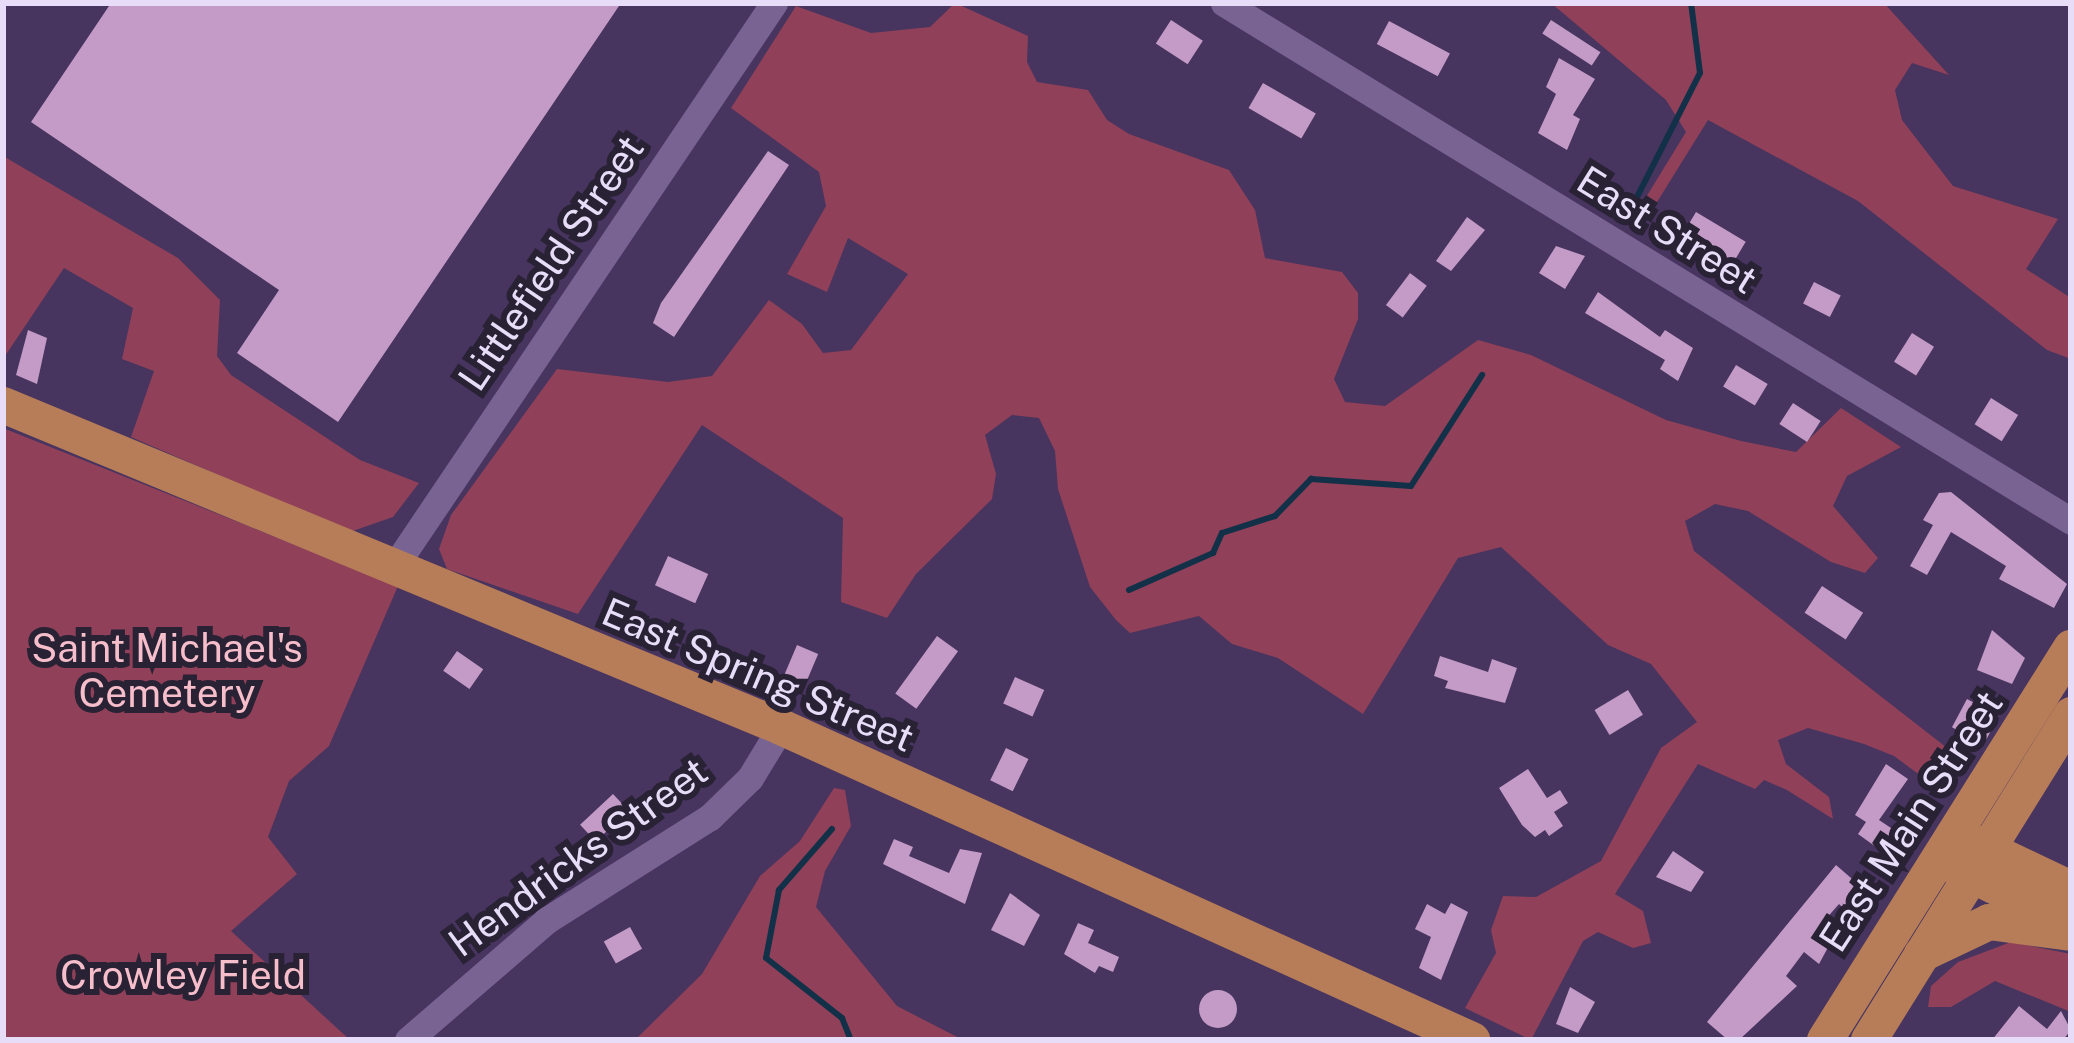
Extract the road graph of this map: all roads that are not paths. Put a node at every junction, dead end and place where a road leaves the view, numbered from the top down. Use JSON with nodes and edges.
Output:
{"nodes":[{"id":1,"x":774,"y":3,"type":"edge"},
{"id":2,"x":1224,"y":3,"type":"edge"},
{"id":3,"x":3,"y":405,"type":"edge"},
{"id":4,"x":2071,"y":521,"type":"edge"},
{"id":5,"x":394,"y":567,"type":"junction"},
{"id":6,"x":2071,"y":648,"type":"edge"},
{"id":7,"x":2071,"y":716,"type":"edge"},
{"id":8,"x":781,"y":728,"type":"junction"},
{"id":9,"x":1961,"y":853,"type":"junction"},
{"id":10,"x":2071,"y":890,"type":"edge"},
{"id":11,"x":2071,"y":928,"type":"edge"},
{"id":12,"x":1915,"y":960,"type":"junction"},
{"id":13,"x":408,"y":1040,"type":"edge"},
{"id":14,"x":1472,"y":1040,"type":"edge"},
{"id":15,"x":1825,"y":1040,"type":"edge"},
{"id":16,"x":1868,"y":1040,"type":"edge"}],
"edges":[{"from":1,"to":5,"type":"street","name":"Littlefield Street"},
{"from":2,"to":4,"type":"street","name":"East Street"},
{"from":3,"to":5,"type":"main road","name":"East Spring Street"},
{"from":5,"to":8,"type":"main road","name":"East Spring Street"},
{"from":6,"to":9,"type":"main road","name":"East Main Street"},
{"from":7,"to":9,"type":"main road","name":"East Main Street"},
{"from":8,"to":13,"type":"street","name":"Hendricks Street"},
{"from":8,"to":14,"type":"main road","name":"East Spring Street"},
{"from":9,"to":10,"type":"main road"},
{"from":9,"to":11,"type":"main road"},
{"from":9,"to":12,"type":"main road","name":"East Main Street"},
{"from":9,"to":15,"type":"main road","name":"East Main Street"},
{"from":11,"to":12,"type":"main road"},
{"from":12,"to":16,"type":"main road","name":"East Main Street"}]}
